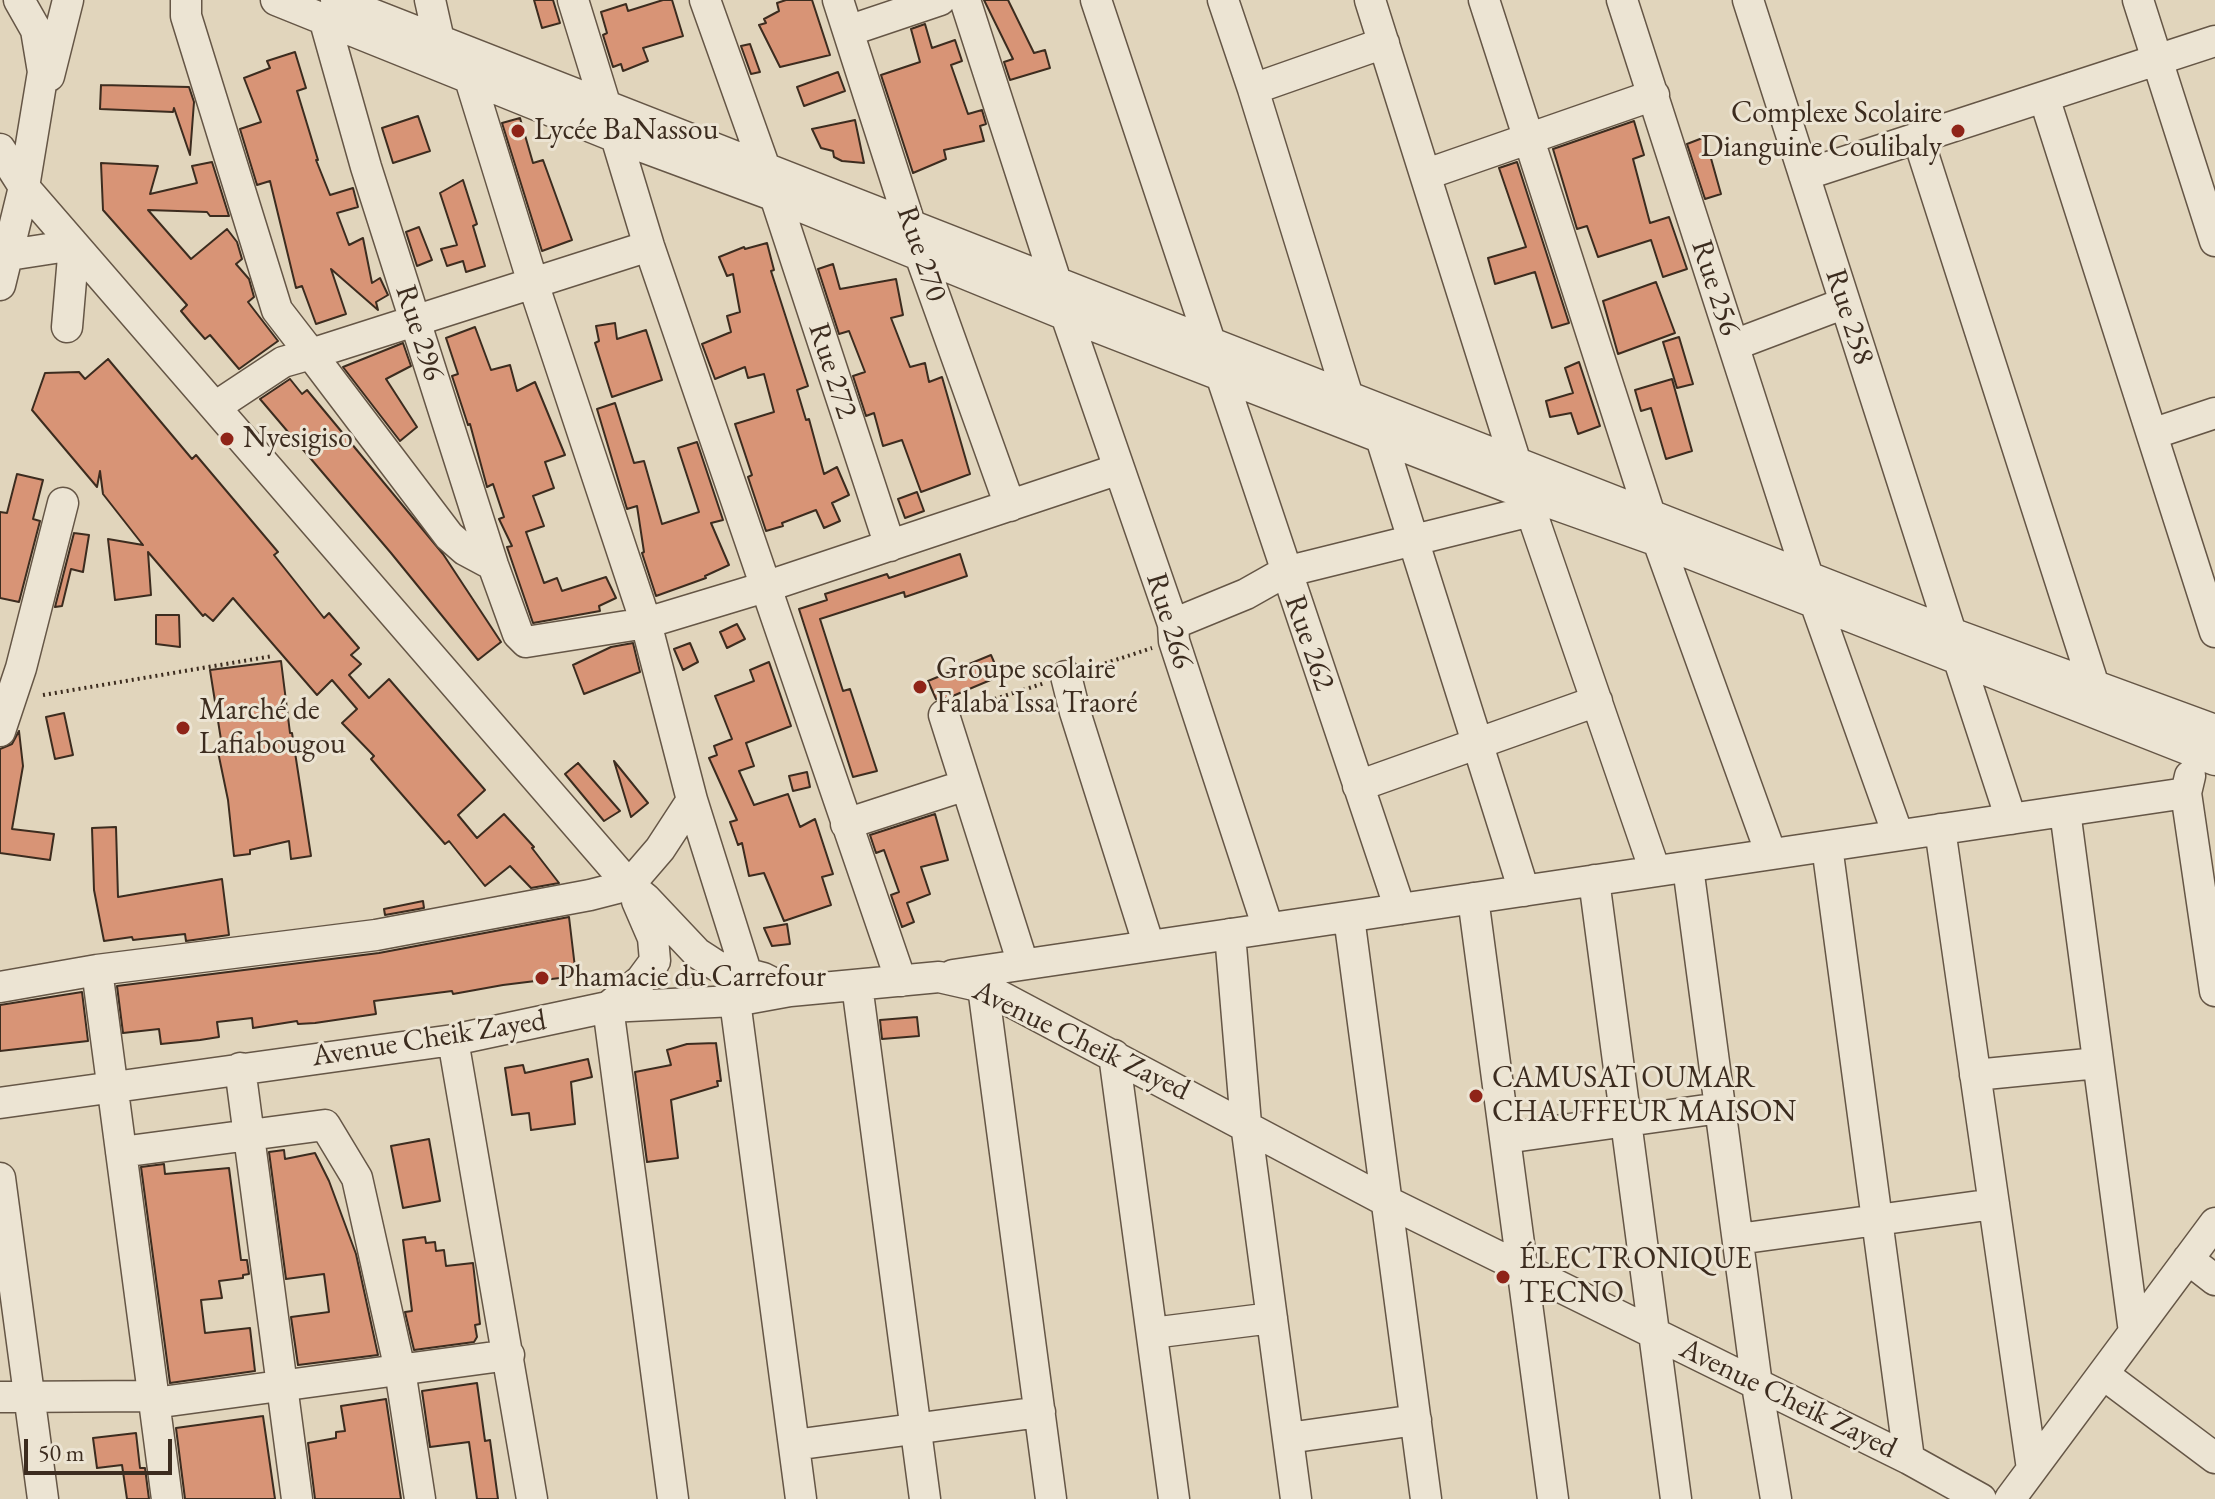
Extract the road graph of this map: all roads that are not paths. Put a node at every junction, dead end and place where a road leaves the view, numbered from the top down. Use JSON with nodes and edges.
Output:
{"nodes":[{"id":1,"x":19,"y":0,"type":"edge"},
{"id":2,"x":68,"y":0,"type":"edge"},
{"id":3,"x":186,"y":0,"type":"edge"},
{"id":4,"x":276,"y":0,"type":"edge"},
{"id":5,"x":430,"y":0,"type":"edge"},
{"id":6,"x":573,"y":0,"type":"edge"},
{"id":7,"x":705,"y":0,"type":"edge"},
{"id":8,"x":838,"y":0,"type":"edge"},
{"id":9,"x":940,"y":0,"type":"edge"},
{"id":10,"x":965,"y":0,"type":"edge"},
{"id":11,"x":1096,"y":0,"type":"edge"},
{"id":12,"x":1223,"y":0,"type":"edge"},
{"id":13,"x":1370,"y":0,"type":"edge"},
{"id":14,"x":1484,"y":0,"type":"edge"},
{"id":15,"x":1622,"y":0,"type":"edge"},
{"id":16,"x":1748,"y":0,"type":"edge"},
{"id":17,"x":2138,"y":0,"type":"edge"},
{"id":18,"x":330,"y":9,"type":"edge"},
{"id":19,"x":848,"y":31,"type":"junction"},
{"id":20,"x":439,"y":40,"type":"junction"},
{"id":21,"x":2215,"y":41,"type":"edge"},
{"id":22,"x":1384,"y":43,"type":"junction"},
{"id":23,"x":2157,"y":60,"type":"junction"},
{"id":24,"x":473,"y":67,"type":"junction"},
{"id":25,"x":1253,"y":89,"type":"junction"},
{"id":26,"x":1654,"y":95,"type":"junction"},
{"id":27,"x":2044,"y":97,"type":"junction"},
{"id":28,"x":606,"y":107,"type":"junction"},
{"id":29,"x":616,"y":137,"type":"junction"},
{"id":30,"x":1528,"y":138,"type":"junction"},
{"id":31,"x":1918,"y":138,"type":"junction"},
{"id":32,"x":0,"y":149,"type":"edge"},
{"id":33,"x":27,"y":174,"type":"junction"},
{"id":34,"x":1427,"y":174,"type":"junction"},
{"id":35,"x":1804,"y":175,"type":"junction"},
{"id":36,"x":770,"y":183,"type":"junction"},
{"id":37,"x":916,"y":241,"type":"junction"},
{"id":38,"x":2215,"y":241,"type":"edge"},
{"id":39,"x":74,"y":245,"type":"junction"},
{"id":40,"x":649,"y":246,"type":"junction"},
{"id":41,"x":9,"y":255,"type":"junction"},
{"id":42,"x":533,"y":283,"type":"junction"},
{"id":43,"x":0,"y":285,"type":"edge"},
{"id":44,"x":1057,"y":285,"type":"junction"},
{"id":45,"x":1845,"y":303,"type":"junction"},
{"id":46,"x":1066,"y":315,"type":"junction"},
{"id":47,"x":416,"y":321,"type":"junction"},
{"id":48,"x":67,"y":327,"type":"dead end"},
{"id":49,"x":1211,"y":345,"type":"junction"},
{"id":50,"x":1734,"y":345,"type":"junction"},
{"id":51,"x":311,"y":354,"type":"junction"},
{"id":52,"x":1221,"y":375,"type":"junction"},
{"id":53,"x":1348,"y":397,"type":"junction"},
{"id":54,"x":215,"y":407,"type":"junction"},
{"id":55,"x":2215,"y":413,"type":"edge"},
{"id":56,"x":2152,"y":434,"type":"junction"},
{"id":57,"x":1381,"y":438,"type":"junction"},
{"id":58,"x":1517,"y":463,"type":"junction"},
{"id":59,"x":1119,"y":469,"type":"junction"},
{"id":60,"x":1529,"y":502,"type":"junction"},
{"id":61,"x":63,"y":503,"type":"dead end"},
{"id":62,"x":1010,"y":506,"type":"junction"},
{"id":63,"x":1654,"y":528,"type":"junction"},
{"id":64,"x":1412,"y":540,"type":"junction"},
{"id":65,"x":890,"y":546,"type":"junction"},
{"id":66,"x":493,"y":565,"type":"junction"},
{"id":67,"x":1285,"y":572,"type":"junction"},
{"id":68,"x":765,"y":587,"type":"junction"},
{"id":69,"x":1812,"y":591,"type":"junction"},
{"id":70,"x":646,"y":623,"type":"junction"},
{"id":71,"x":1173,"y":624,"type":"junction"},
{"id":72,"x":2215,"y":632,"type":"edge"},
{"id":73,"x":1955,"y":647,"type":"junction"},
{"id":74,"x":1066,"y":676,"type":"dead end"},
{"id":75,"x":2094,"y":686,"type":"junction"},
{"id":76,"x":1597,"y":701,"type":"junction"},
{"id":77,"x":944,"y":715,"type":"dead end"},
{"id":78,"x":0,"y":731,"type":"edge"},
{"id":79,"x":2207,"y":742,"type":"edge"},
{"id":80,"x":1478,"y":744,"type":"junction"},
{"id":81,"x":966,"y":785,"type":"junction"},
{"id":82,"x":1358,"y":786,"type":"junction"},
{"id":83,"x":2186,"y":793,"type":"junction"},
{"id":84,"x":692,"y":800,"type":"junction"},
{"id":85,"x":2065,"y":811,"type":"junction"},
{"id":86,"x":2011,"y":819,"type":"junction"},
{"id":87,"x":846,"y":824,"type":"junction"},
{"id":88,"x":1940,"y":829,"type":"junction"},
{"id":89,"x":1898,"y":835,"type":"junction"},
{"id":90,"x":1827,"y":846,"type":"junction"},
{"id":91,"x":1771,"y":854,"type":"junction"},
{"id":92,"x":1688,"y":867,"type":"junction"},
{"id":93,"x":1655,"y":871,"type":"junction"},
{"id":94,"x":1594,"y":880,"type":"junction"},
{"id":95,"x":629,"y":885,"type":"junction"},
{"id":96,"x":1524,"y":891,"type":"junction"},
{"id":97,"x":1473,"y":898,"type":"junction"},
{"id":98,"x":1400,"y":909,"type":"junction"},
{"id":99,"x":1349,"y":917,"type":"junction"},
{"id":100,"x":1268,"y":928,"type":"junction"},
{"id":101,"x":1230,"y":934,"type":"junction"},
{"id":102,"x":1149,"y":946,"type":"junction"},
{"id":103,"x":1023,"y":964,"type":"junction"},
{"id":104,"x":97,"y":970,"type":"junction"},
{"id":105,"x":939,"y":977,"type":"junction"},
{"id":106,"x":901,"y":981,"type":"junction"},
{"id":107,"x":857,"y":985,"type":"junction"},
{"id":108,"x":0,"y":987,"type":"edge"},
{"id":109,"x":983,"y":987,"type":"junction"},
{"id":110,"x":741,"y":988,"type":"junction"},
{"id":111,"x":2215,"y":991,"type":"edge"},
{"id":112,"x":608,"y":1007,"type":"junction"},
{"id":113,"x":453,"y":1040,"type":"junction"},
{"id":114,"x":1114,"y":1055,"type":"junction"},
{"id":115,"x":2098,"y":1063,"type":"junction"},
{"id":116,"x":240,"y":1068,"type":"junction"},
{"id":117,"x":1975,"y":1075,"type":"junction"},
{"id":118,"x":112,"y":1086,"type":"junction"},
{"id":119,"x":0,"y":1103,"type":"edge"},
{"id":120,"x":1720,"y":1108,"type":"junction"},
{"id":121,"x":1626,"y":1121,"type":"junction"},
{"id":122,"x":1246,"y":1124,"type":"junction"},
{"id":123,"x":248,"y":1135,"type":"junction"},
{"id":124,"x":1505,"y":1138,"type":"junction"},
{"id":125,"x":121,"y":1152,"type":"junction"},
{"id":126,"x":0,"y":1178,"type":"edge"},
{"id":127,"x":1386,"y":1201,"type":"junction"},
{"id":128,"x":1994,"y":1204,"type":"junction"},
{"id":129,"x":1877,"y":1220,"type":"junction"},
{"id":130,"x":2215,"y":1223,"type":"edge"},
{"id":131,"x":1738,"y":1239,"type":"junction"},
{"id":132,"x":2188,"y":1259,"type":"junction"},
{"id":133,"x":1522,"y":1267,"type":"junction"},
{"id":134,"x":2215,"y":1280,"type":"edge"},
{"id":135,"x":1272,"y":1318,"type":"junction"},
{"id":136,"x":1654,"y":1332,"type":"junction"},
{"id":137,"x":2134,"y":1332,"type":"junction"},
{"id":138,"x":1152,"y":1333,"type":"junction"},
{"id":139,"x":509,"y":1355,"type":"junction"},
{"id":140,"x":400,"y":1370,"type":"junction"},
{"id":141,"x":2103,"y":1374,"type":"junction"},
{"id":142,"x":1757,"y":1385,"type":"junction"},
{"id":143,"x":282,"y":1386,"type":"junction"},
{"id":144,"x":14,"y":1396,"type":"edge"},
{"id":145,"x":154,"y":1399,"type":"junction"},
{"id":146,"x":1040,"y":1412,"type":"junction"},
{"id":147,"x":1416,"y":1420,"type":"junction"},
{"id":148,"x":916,"y":1429,"type":"junction"},
{"id":149,"x":1288,"y":1438,"type":"junction"},
{"id":150,"x":794,"y":1445,"type":"junction"},
{"id":151,"x":2215,"y":1458,"type":"edge"},
{"id":152,"x":1909,"y":1459,"type":"junction"},
{"id":153,"x":2032,"y":1469,"type":"junction"},
{"id":154,"x":43,"y":1499,"type":"edge"},
{"id":155,"x":167,"y":1499,"type":"edge"},
{"id":156,"x":297,"y":1499,"type":"edge"},
{"id":157,"x":420,"y":1499,"type":"edge"},
{"id":158,"x":532,"y":1499,"type":"edge"},
{"id":159,"x":673,"y":1499,"type":"edge"},
{"id":160,"x":801,"y":1499,"type":"edge"},
{"id":161,"x":925,"y":1499,"type":"edge"},
{"id":162,"x":1051,"y":1499,"type":"edge"},
{"id":163,"x":1174,"y":1499,"type":"edge"},
{"id":164,"x":1296,"y":1499,"type":"edge"},
{"id":165,"x":1426,"y":1499,"type":"edge"},
{"id":166,"x":1553,"y":1499,"type":"edge"},
{"id":167,"x":1676,"y":1499,"type":"edge"},
{"id":168,"x":1776,"y":1499,"type":"edge"},
{"id":169,"x":1981,"y":1499,"type":"edge"},
{"id":170,"x":2010,"y":1499,"type":"edge"}],
"edges":[{"from":1,"to":33,"type":"street"},
{"from":2,"to":33,"type":"street"},
{"from":3,"to":51,"type":"street"},
{"from":4,"to":18,"type":"street"},
{"from":5,"to":20,"type":"street"},
{"from":6,"to":28,"type":"street"},
{"from":7,"to":36,"type":"street","name":"Rue 272"},
{"from":8,"to":19,"type":"street","name":"Rue 270"},
{"from":9,"to":19,"type":"street"},
{"from":10,"to":44,"type":"street"},
{"from":11,"to":49,"type":"street"},
{"from":12,"to":25,"type":"street"},
{"from":13,"to":22,"type":"street"},
{"from":14,"to":30,"type":"street"},
{"from":15,"to":26,"type":"street","name":"Rue 256"},
{"from":16,"to":35,"type":"street","name":"Rue 258"},
{"from":17,"to":23,"type":"street"},
{"from":18,"to":20,"type":"street"},
{"from":18,"to":24,"type":"street"},
{"from":18,"to":47,"type":"street","name":"Rue 296"},
{"from":19,"to":37,"type":"street","name":"Rue 270"},
{"from":20,"to":24,"type":"street"},
{"from":21,"to":23,"type":"street"},
{"from":22,"to":25,"type":"street"},
{"from":22,"to":34,"type":"street"},
{"from":23,"to":27,"type":"street"},
{"from":23,"to":38,"type":"street"},
{"from":24,"to":28,"type":"street"},
{"from":24,"to":29,"type":"street"},
{"from":24,"to":42,"type":"street"},
{"from":25,"to":53,"type":"street"},
{"from":26,"to":30,"type":"street"},
{"from":26,"to":50,"type":"street","name":"Rue 256"},
{"from":27,"to":31,"type":"street"},
{"from":27,"to":56,"type":"street"},
{"from":28,"to":36,"type":"street"},
{"from":29,"to":36,"type":"street"},
{"from":29,"to":40,"type":"street"},
{"from":30,"to":34,"type":"street"},
{"from":30,"to":63,"type":"street"},
{"from":31,"to":35,"type":"street"},
{"from":31,"to":75,"type":"street"},
{"from":32,"to":33,"type":"street"},
{"from":33,"to":39,"type":"street"},
{"from":33,"to":41,"type":"street"},
{"from":34,"to":58,"type":"street"},
{"from":35,"to":45,"type":"street","name":"Rue 258"},
{"from":36,"to":37,"type":"street"},
{"from":36,"to":65,"type":"street","name":"Rue 272"},
{"from":37,"to":44,"type":"street"},
{"from":37,"to":46,"type":"street"},
{"from":37,"to":62,"type":"street","name":"Rue 270"},
{"from":39,"to":41,"type":"street"},
{"from":39,"to":48,"type":"street"},
{"from":39,"to":54,"type":"street"},
{"from":40,"to":42,"type":"street"},
{"from":40,"to":68,"type":"street"},
{"from":41,"to":43,"type":"street"},
{"from":42,"to":47,"type":"street"},
{"from":42,"to":70,"type":"street"},
{"from":44,"to":49,"type":"street"},
{"from":45,"to":50,"type":"street"},
{"from":45,"to":73,"type":"street","name":"Rue 258"},
{"from":46,"to":52,"type":"street"},
{"from":46,"to":59,"type":"street","name":"Rue 266"},
{"from":47,"to":51,"type":"street"},
{"from":47,"to":66,"type":"street","name":"Rue 296"},
{"from":49,"to":53,"type":"street"},
{"from":50,"to":69,"type":"street","name":"Rue 256"},
{"from":51,"to":54,"type":"street"},
{"from":51,"to":66,"type":"street"},
{"from":52,"to":57,"type":"street"},
{"from":52,"to":67,"type":"street","name":"Rue 262"},
{"from":53,"to":58,"type":"street"},
{"from":54,"to":95,"type":"street"},
{"from":55,"to":56,"type":"street"},
{"from":56,"to":72,"type":"street"},
{"from":57,"to":60,"type":"street"},
{"from":57,"to":64,"type":"street"},
{"from":58,"to":60,"type":"street"},
{"from":58,"to":63,"type":"street"},
{"from":59,"to":62,"type":"street"},
{"from":59,"to":71,"type":"street","name":"Rue 266"},
{"from":60,"to":63,"type":"street"},
{"from":60,"to":64,"type":"street"},
{"from":60,"to":76,"type":"street"},
{"from":61,"to":78,"type":"street"},
{"from":62,"to":65,"type":"street"},
{"from":63,"to":69,"type":"street"},
{"from":63,"to":91,"type":"street"},
{"from":64,"to":67,"type":"street"},
{"from":64,"to":80,"type":"street"},
{"from":65,"to":68,"type":"street"},
{"from":66,"to":70,"type":"street","name":"Rue 296"},
{"from":67,"to":71,"type":"street"},
{"from":67,"to":82,"type":"street","name":"Rue 262"},
{"from":68,"to":70,"type":"street"},
{"from":68,"to":87,"type":"street"},
{"from":69,"to":73,"type":"street"},
{"from":69,"to":89,"type":"street","name":"Rue 256"},
{"from":70,"to":84,"type":"street"},
{"from":71,"to":100,"type":"street","name":"Rue 266"},
{"from":73,"to":75,"type":"street"},
{"from":73,"to":79,"type":"street"},
{"from":73,"to":86,"type":"street","name":"Rue 258"},
{"from":74,"to":102,"type":"street"},
{"from":75,"to":79,"type":"street"},
{"from":76,"to":80,"type":"street"},
{"from":76,"to":93,"type":"street"},
{"from":77,"to":81,"type":"street"},
{"from":79,"to":83,"type":"street"},
{"from":80,"to":82,"type":"street"},
{"from":80,"to":96,"type":"street"},
{"from":81,"to":87,"type":"street"},
{"from":81,"to":103,"type":"street"},
{"from":82,"to":98,"type":"street","name":"Rue 262"},
{"from":83,"to":85,"type":"street"},
{"from":83,"to":111,"type":"street"},
{"from":84,"to":95,"type":"street"},
{"from":84,"to":110,"type":"street"},
{"from":85,"to":86,"type":"street"},
{"from":85,"to":115,"type":"street"},
{"from":86,"to":88,"type":"street"},
{"from":87,"to":106,"type":"street"},
{"from":88,"to":89,"type":"street"},
{"from":88,"to":117,"type":"street"},
{"from":89,"to":90,"type":"street"},
{"from":90,"to":91,"type":"street"},
{"from":90,"to":129,"type":"street"},
{"from":91,"to":92,"type":"street"},
{"from":92,"to":93,"type":"street"},
{"from":92,"to":120,"type":"street"},
{"from":93,"to":94,"type":"street"},
{"from":94,"to":96,"type":"street"},
{"from":94,"to":121,"type":"street"},
{"from":95,"to":104,"type":"street"},
{"from":95,"to":110,"type":"street"},
{"from":95,"to":112,"type":"street"},
{"from":96,"to":97,"type":"street"},
{"from":97,"to":98,"type":"street"},
{"from":97,"to":124,"type":"street"},
{"from":98,"to":99,"type":"street"},
{"from":99,"to":100,"type":"street"},
{"from":99,"to":127,"type":"street"},
{"from":100,"to":101,"type":"street"},
{"from":101,"to":102,"type":"street"},
{"from":101,"to":122,"type":"street"},
{"from":102,"to":103,"type":"street"},
{"from":103,"to":105,"type":"street"},
{"from":104,"to":108,"type":"street"},
{"from":104,"to":118,"type":"street"},
{"from":105,"to":106,"type":"street","name":"Avenue Cheik Zayed"},
{"from":105,"to":109,"type":"street","name":"Avenue Cheik Zayed"},
{"from":106,"to":107,"type":"street","name":"Avenue Cheik Zayed"},
{"from":107,"to":110,"type":"street","name":"Avenue Cheik Zayed"},
{"from":107,"to":148,"type":"street"},
{"from":109,"to":114,"type":"street","name":"Avenue Cheik Zayed"},
{"from":109,"to":146,"type":"street"},
{"from":110,"to":112,"type":"street","name":"Avenue Cheik Zayed"},
{"from":110,"to":150,"type":"street"},
{"from":112,"to":113,"type":"street","name":"Avenue Cheik Zayed"},
{"from":112,"to":159,"type":"street"},
{"from":113,"to":116,"type":"street","name":"Avenue Cheik Zayed"},
{"from":113,"to":139,"type":"street"},
{"from":114,"to":122,"type":"street","name":"Avenue Cheik Zayed"},
{"from":114,"to":138,"type":"street"},
{"from":115,"to":117,"type":"street"},
{"from":115,"to":137,"type":"street"},
{"from":116,"to":118,"type":"street","name":"Avenue Cheik Zayed"},
{"from":116,"to":123,"type":"street"},
{"from":117,"to":128,"type":"street"},
{"from":118,"to":119,"type":"street","name":"Avenue Cheik Zayed"},
{"from":118,"to":125,"type":"street"},
{"from":120,"to":121,"type":"street"},
{"from":120,"to":131,"type":"street"},
{"from":121,"to":124,"type":"street"},
{"from":121,"to":136,"type":"street"},
{"from":122,"to":127,"type":"street","name":"Avenue Cheik Zayed"},
{"from":122,"to":135,"type":"street"},
{"from":123,"to":125,"type":"street"},
{"from":123,"to":140,"type":"street"},
{"from":123,"to":143,"type":"street"},
{"from":124,"to":133,"type":"street"},
{"from":125,"to":145,"type":"street"},
{"from":126,"to":144,"type":"street"},
{"from":127,"to":133,"type":"street","name":"Avenue Cheik Zayed"},
{"from":127,"to":147,"type":"street"},
{"from":128,"to":129,"type":"street"},
{"from":128,"to":153,"type":"street"},
{"from":129,"to":131,"type":"street"},
{"from":129,"to":152,"type":"street"},
{"from":130,"to":132,"type":"street"},
{"from":131,"to":142,"type":"street"},
{"from":132,"to":134,"type":"street"},
{"from":132,"to":137,"type":"street"},
{"from":133,"to":136,"type":"street","name":"Avenue Cheik Zayed"},
{"from":133,"to":166,"type":"street"},
{"from":135,"to":138,"type":"street"},
{"from":135,"to":149,"type":"street"},
{"from":136,"to":142,"type":"street","name":"Avenue Cheik Zayed"},
{"from":136,"to":167,"type":"street"},
{"from":137,"to":141,"type":"street"},
{"from":138,"to":163,"type":"street"},
{"from":139,"to":140,"type":"street"},
{"from":139,"to":158,"type":"street"},
{"from":140,"to":143,"type":"street"},
{"from":140,"to":157,"type":"street"},
{"from":141,"to":151,"type":"street"},
{"from":141,"to":153,"type":"street"},
{"from":142,"to":152,"type":"street","name":"Avenue Cheik Zayed"},
{"from":142,"to":168,"type":"street"},
{"from":143,"to":145,"type":"street"},
{"from":143,"to":156,"type":"street"},
{"from":144,"to":145,"type":"street"},
{"from":144,"to":154,"type":"street"},
{"from":145,"to":155,"type":"street"},
{"from":146,"to":148,"type":"street"},
{"from":146,"to":162,"type":"street"},
{"from":147,"to":149,"type":"street"},
{"from":147,"to":165,"type":"street"},
{"from":148,"to":150,"type":"street"},
{"from":148,"to":161,"type":"street"},
{"from":149,"to":164,"type":"street"},
{"from":150,"to":160,"type":"street"},
{"from":152,"to":169,"type":"street","name":"Avenue Cheik Zayed"},
{"from":153,"to":170,"type":"street"}]}
